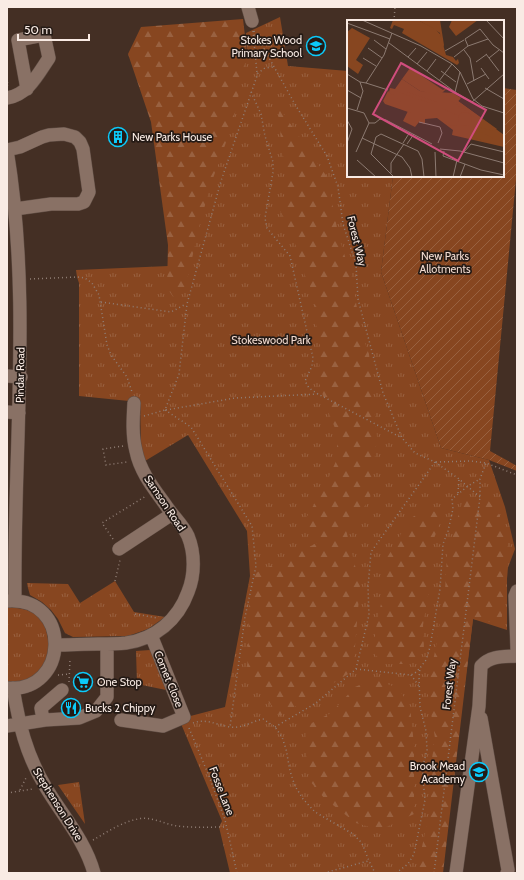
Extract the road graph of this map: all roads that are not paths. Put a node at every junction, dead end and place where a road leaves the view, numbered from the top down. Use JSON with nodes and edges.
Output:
{"nodes":[{"id":1,"x":248,"y":7,"type":"edge"},
{"id":2,"x":252,"y":25,"type":"road end"},
{"id":3,"x":27,"y":89,"type":"dead end"},
{"id":4,"x":7,"y":98,"type":"edge"},
{"id":5,"x":7,"y":150,"type":"edge"},
{"id":6,"x":15,"y":208,"type":"junction"},
{"id":7,"x":7,"y":376,"type":"edge"},
{"id":8,"x":21,"y":378,"type":"junction"},
{"id":9,"x":134,"y":403,"type":"road end"},
{"id":10,"x":13,"y":412,"type":"edge"},
{"id":11,"x":172,"y":514,"type":"junction"},
{"id":12,"x":119,"y":549,"type":"road end"},
{"id":13,"x":517,"y":592,"type":"edge"},
{"id":14,"x":11,"y":601,"type":"edge"},
{"id":15,"x":151,"y":635,"type":"junction"},
{"id":16,"x":107,"y":644,"type":"junction"},
{"id":17,"x":56,"y":645,"type":"junction"},
{"id":18,"x":517,"y":649,"type":"edge"},
{"id":19,"x":517,"y":656,"type":"edge"},
{"id":20,"x":66,"y":686,"type":"road end"},
{"id":21,"x":10,"y":688,"type":"edge"},
{"id":22,"x":479,"y":706,"type":"junction"},
{"id":23,"x":43,"y":720,"type":"junction"},
{"id":24,"x":121,"y":720,"type":"dead end"},
{"id":25,"x":13,"y":725,"type":"edge"},
{"id":26,"x":94,"y":873,"type":"edge"},
{"id":27,"x":456,"y":873,"type":"edge"},
{"id":28,"x":507,"y":873,"type":"edge"}],
"edges":[{"from":1,"to":2,"type":"street"},
{"from":3,"to":4,"type":"street"},
{"from":5,"to":6,"type":"street","name":"Pindar Road"},
{"from":5,"to":6,"type":"street"},
{"from":6,"to":8,"type":"street","name":"Pindar Road"},
{"from":7,"to":8,"type":"street"},
{"from":8,"to":10,"type":"street","name":"Pindar Road"},
{"from":9,"to":11,"type":"street","name":"Samson Road"},
{"from":10,"to":14,"type":"street","name":"Pindar Road"},
{"from":11,"to":12,"type":"street"},
{"from":11,"to":15,"type":"street","name":"Samson Road"},
{"from":13,"to":18,"type":"street"},
{"from":14,"to":17,"type":"street"},
{"from":15,"to":16,"type":"street","name":"Samson Road"},
{"from":15,"to":24,"type":"street","name":"Comet Close"},
{"from":16,"to":17,"type":"street","name":"Samson Road"},
{"from":16,"to":23,"type":"street"},
{"from":17,"to":21,"type":"street"},
{"from":19,"to":22,"type":"street"},
{"from":20,"to":23,"type":"street"},
{"from":21,"to":25,"type":"street","name":"Stephenson Drive"},
{"from":22,"to":27,"type":"street"},
{"from":22,"to":28,"type":"street"},
{"from":23,"to":25,"type":"street"},
{"from":25,"to":26,"type":"street","name":"Stephenson Drive"}]}
